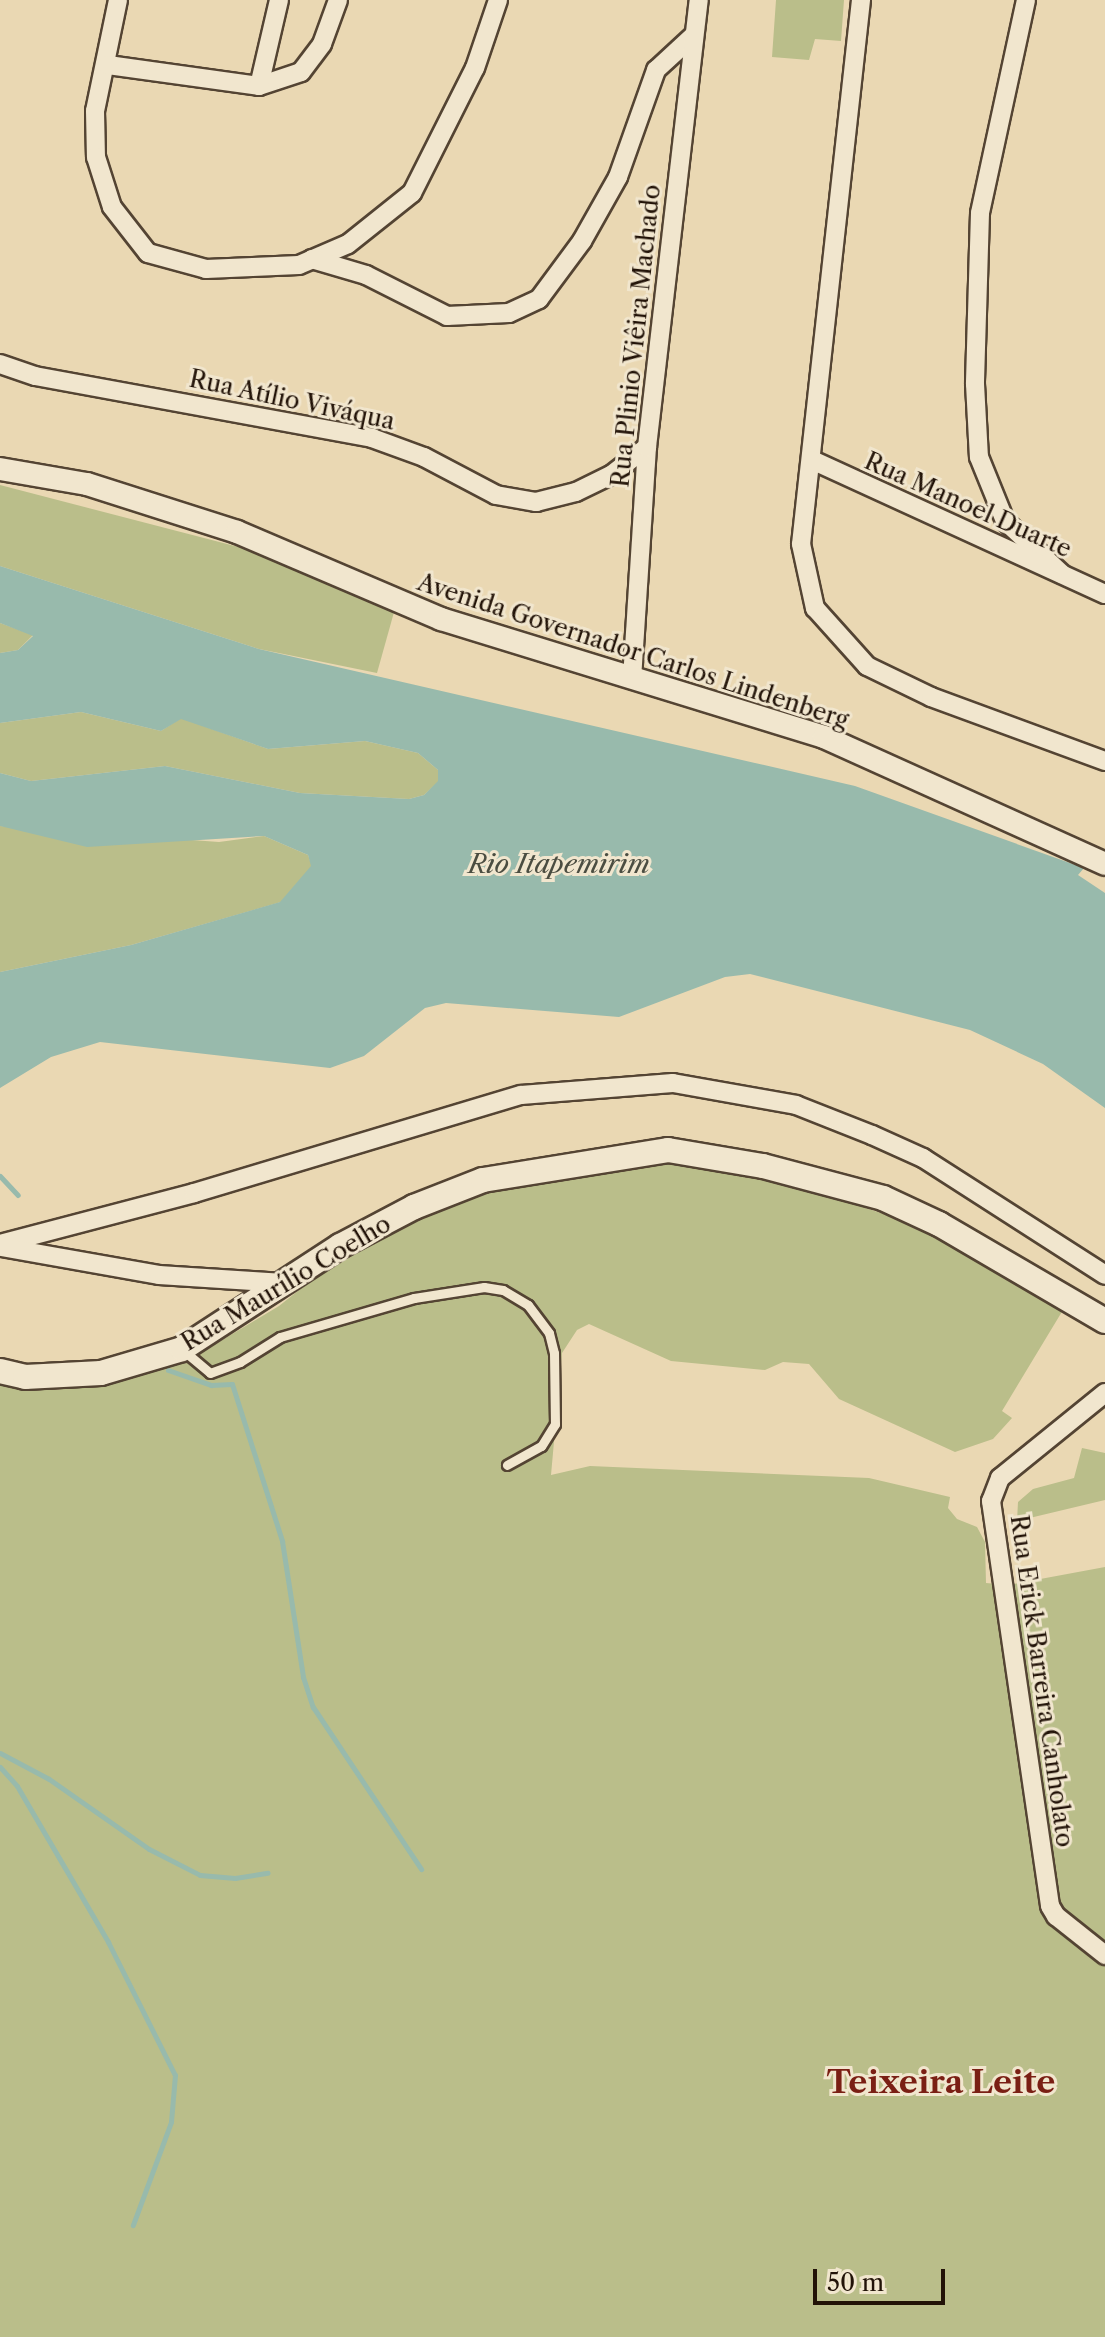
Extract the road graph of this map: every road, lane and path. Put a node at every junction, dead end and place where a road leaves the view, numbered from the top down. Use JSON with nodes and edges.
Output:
{"nodes":[{"id":1,"x":118,"y":0,"type":"edge"},
{"id":2,"x":279,"y":0,"type":"edge"},
{"id":3,"x":338,"y":0,"type":"edge"},
{"id":4,"x":498,"y":0,"type":"edge"},
{"id":5,"x":699,"y":0,"type":"edge"},
{"id":6,"x":861,"y":0,"type":"edge"},
{"id":7,"x":1026,"y":0,"type":"edge"},
{"id":8,"x":693,"y":36,"type":"junction"},
{"id":9,"x":108,"y":65,"type":"junction"},
{"id":10,"x":259,"y":86,"type":"junction"},
{"id":11,"x":312,"y":259,"type":"junction"},
{"id":12,"x":0,"y":364,"type":"edge"},
{"id":13,"x":647,"y":447,"type":"junction"},
{"id":14,"x":812,"y":460,"type":"junction"},
{"id":15,"x":0,"y":469,"type":"edge"},
{"id":16,"x":1062,"y":574,"type":"junction"},
{"id":17,"x":1105,"y":594,"type":"edge"},
{"id":18,"x":632,"y":679,"type":"junction"},
{"id":19,"x":1105,"y":761,"type":"edge"},
{"id":20,"x":1105,"y":864,"type":"edge"},
{"id":21,"x":0,"y":1246,"type":"edge"},
{"id":22,"x":1105,"y":1275,"type":"edge"},
{"id":23,"x":284,"y":1283,"type":"junction"},
{"id":24,"x":1105,"y":1321,"type":"edge"},
{"id":25,"x":182,"y":1349,"type":"junction"},
{"id":26,"x":0,"y":1371,"type":"edge"},
{"id":27,"x":1105,"y":1393,"type":"edge"},
{"id":28,"x":507,"y":1465,"type":"dead end"},
{"id":29,"x":1105,"y":1955,"type":"edge"}],
"edges":[{"from":1,"to":9,"type":"street"},
{"from":2,"to":10,"type":"street"},
{"from":3,"to":10,"type":"street"},
{"from":4,"to":11,"type":"street"},
{"from":5,"to":8,"type":"street","name":"Rua Plinio Viêira Machado"},
{"from":6,"to":14,"type":"street"},
{"from":7,"to":16,"type":"street"},
{"from":8,"to":11,"type":"street"},
{"from":8,"to":13,"type":"street","name":"Rua Plinio Viêira Machado"},
{"from":9,"to":10,"type":"street"},
{"from":9,"to":11,"type":"street"},
{"from":12,"to":13,"type":"street","name":"Rua Atílio Viváqua"},
{"from":13,"to":18,"type":"street","name":"Rua Plinio Viêira Machado"},
{"from":14,"to":16,"type":"street","name":"Rua Manoel Duarte"},
{"from":14,"to":19,"type":"street"},
{"from":15,"to":18,"type":"street","name":"Avenida Governador Carlos Lindenberg"},
{"from":16,"to":17,"type":"street","name":"Rua Manoel Duarte"},
{"from":18,"to":20,"type":"street","name":"Avenida Governador Carlos Lindenberg"},
{"from":21,"to":22,"type":"street"},
{"from":21,"to":23,"type":"street"},
{"from":23,"to":24,"type":"main road","name":"Rua Maurílio Coelho"},
{"from":23,"to":25,"type":"main road","name":"Rua Maurílio Coelho"},
{"from":25,"to":26,"type":"main road","name":"Rua Maurílio Coelho"},
{"from":25,"to":28,"type":"lane"},
{"from":27,"to":29,"type":"street","name":"Rua Erick Barreira Canholato"}]}
